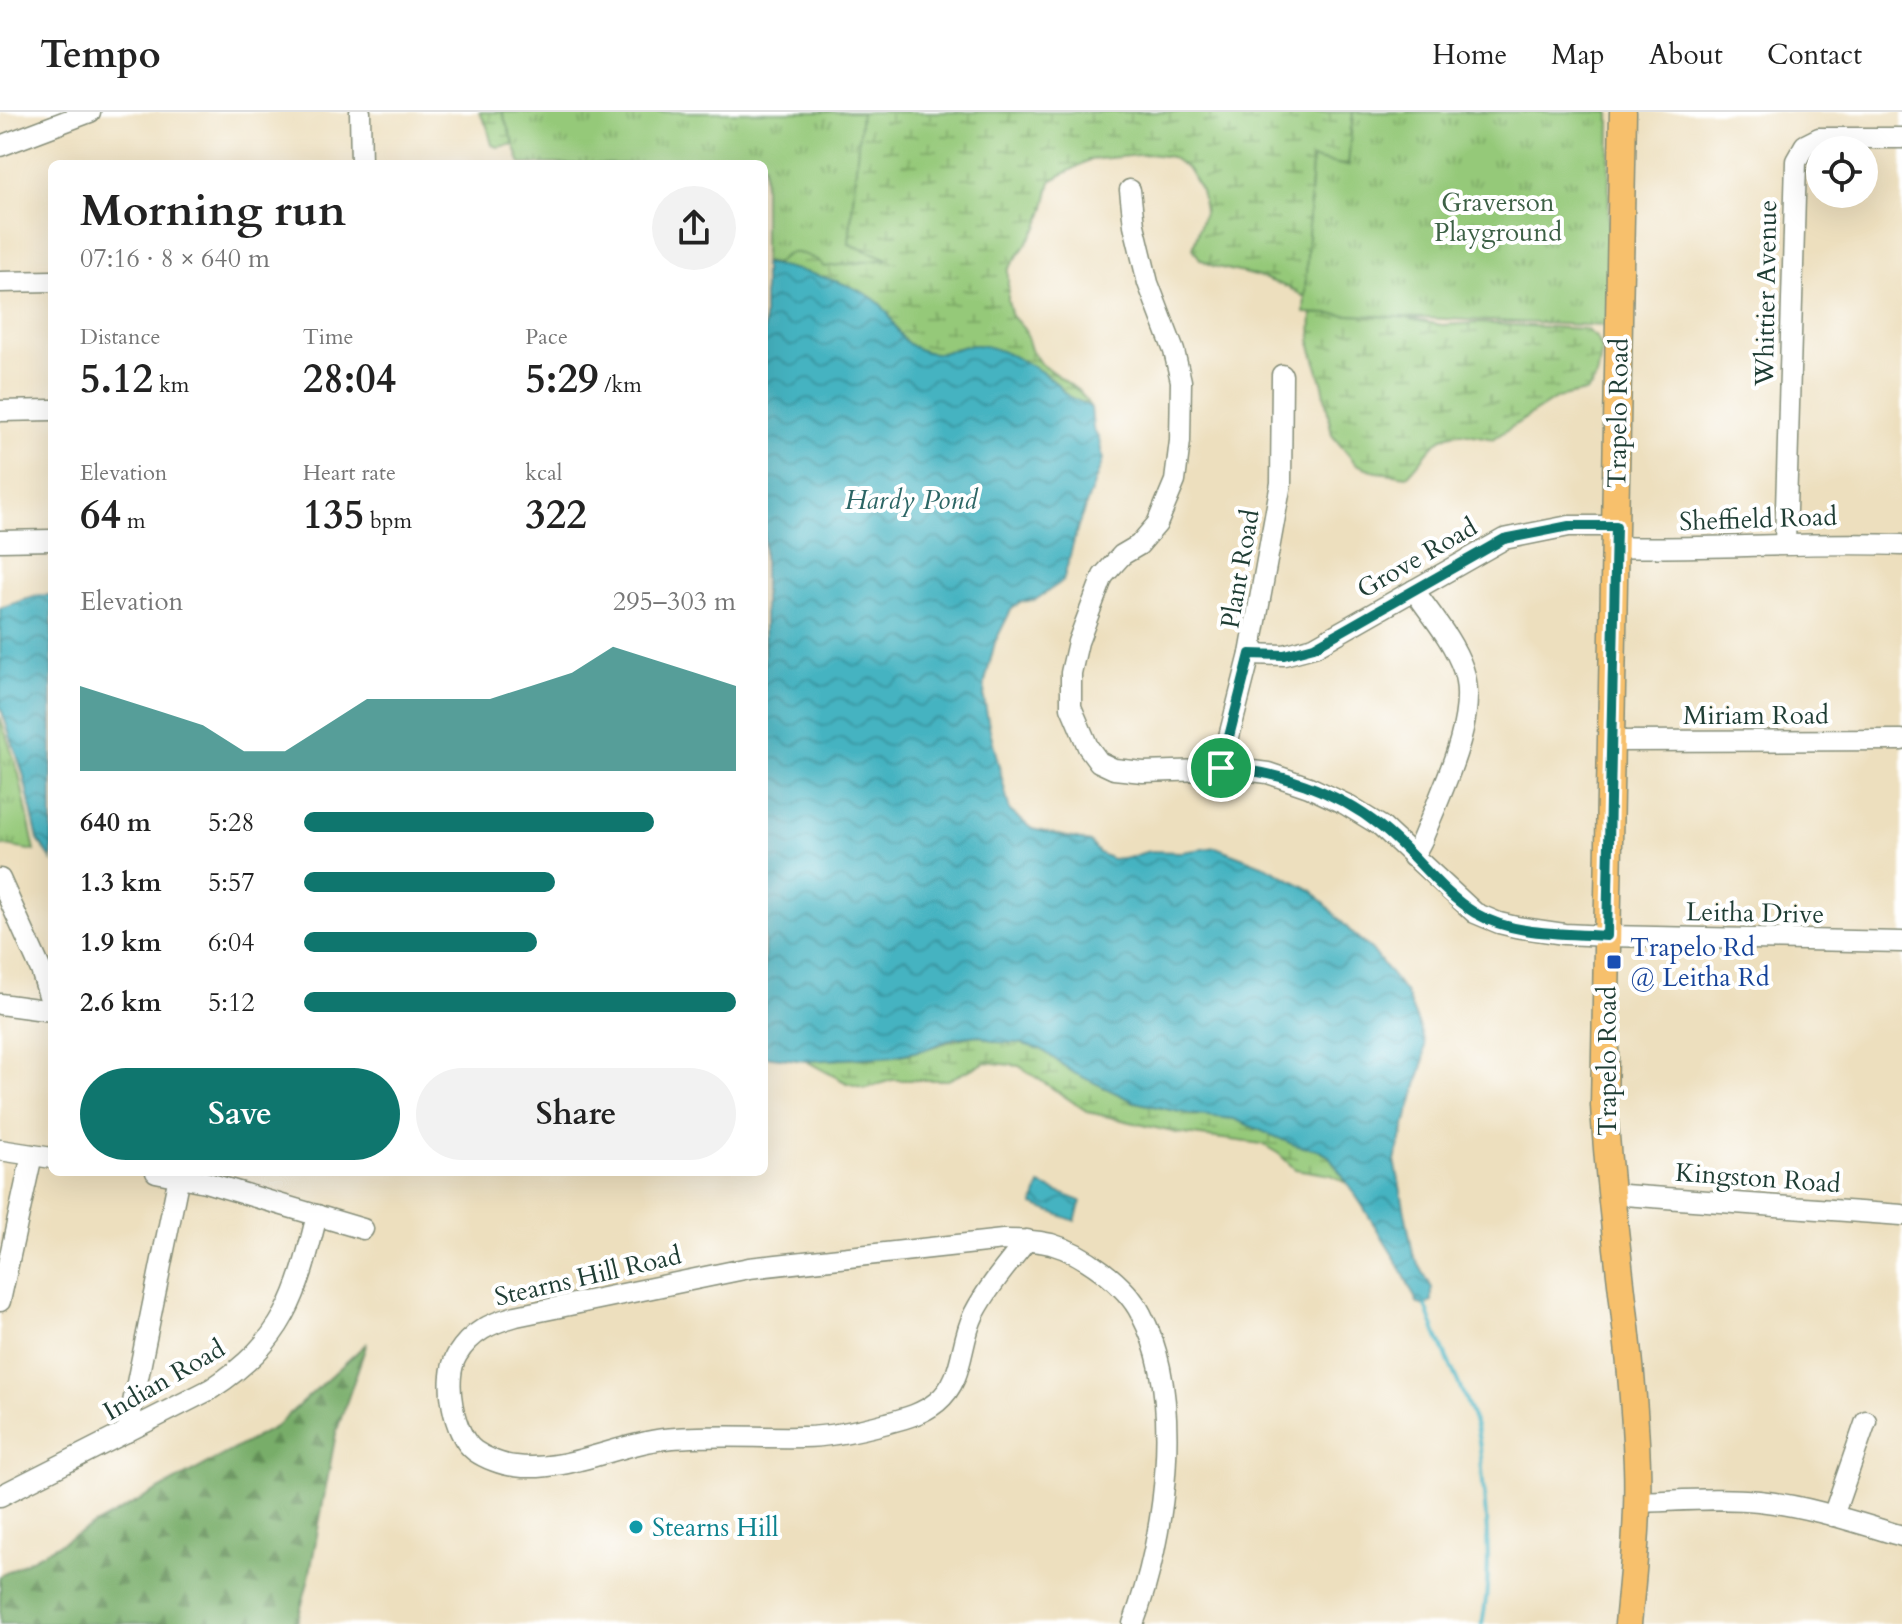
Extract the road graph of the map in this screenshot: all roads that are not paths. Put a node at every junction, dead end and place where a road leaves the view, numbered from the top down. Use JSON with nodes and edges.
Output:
{"nodes":[{"id":1,"x":90,"y":112,"type":"edge"},
{"id":2,"x":360,"y":112,"type":"edge"},
{"id":3,"x":1623,"y":112,"type":"edge"},
{"id":4,"x":1902,"y":138,"type":"edge"},
{"id":5,"x":0,"y":146,"type":"edge"},
{"id":6,"x":361,"y":160,"type":"edge"},
{"id":7,"x":1130,"y":190,"type":"dead end"},
{"id":8,"x":48,"y":281,"type":"edge"},
{"id":9,"x":0,"y":282,"type":"edge"},
{"id":10,"x":1282,"y":375,"type":"dead end"},
{"id":11,"x":48,"y":410,"type":"edge"},
{"id":12,"x":0,"y":411,"type":"edge"},
{"id":13,"x":1616,"y":536,"type":"junction"},
{"id":14,"x":48,"y":540,"type":"edge"},
{"id":15,"x":0,"y":541,"type":"edge"},
{"id":16,"x":1785,"y":544,"type":"junction"},
{"id":17,"x":1902,"y":545,"type":"edge"},
{"id":18,"x":1414,"y":590,"type":"junction"},
{"id":19,"x":1250,"y":654,"type":"junction"},
{"id":20,"x":1902,"y":740,"type":"edge"},
{"id":21,"x":1611,"y":741,"type":"junction"},
{"id":22,"x":1221,"y":768,"type":"junction"},
{"id":23,"x":1413,"y":857,"type":"junction"},
{"id":24,"x":0,"y":879,"type":"edge"},
{"id":25,"x":1607,"y":936,"type":"junction"},
{"id":26,"x":1902,"y":942,"type":"edge"},
{"id":27,"x":48,"y":992,"type":"edge"},
{"id":28,"x":0,"y":1004,"type":"edge"},
{"id":29,"x":48,"y":1010,"type":"edge"},
{"id":30,"x":0,"y":1150,"type":"edge"},
{"id":31,"x":42,"y":1156,"type":"edge"},
{"id":32,"x":164,"y":1176,"type":"edge"},
{"id":33,"x":175,"y":1176,"type":"edge"},
{"id":34,"x":1610,"y":1194,"type":"junction"},
{"id":35,"x":317,"y":1215,"type":"junction"},
{"id":36,"x":1902,"y":1215,"type":"edge"},
{"id":37,"x":363,"y":1229,"type":"dead end"},
{"id":38,"x":1027,"y":1240,"type":"junction"},
{"id":39,"x":0,"y":1301,"type":"edge"},
{"id":40,"x":1866,"y":1421,"type":"dead end"},
{"id":41,"x":127,"y":1432,"type":"junction"},
{"id":42,"x":0,"y":1496,"type":"edge"},
{"id":43,"x":1636,"y":1502,"type":"junction"},
{"id":44,"x":1833,"y":1516,"type":"junction"},
{"id":45,"x":1902,"y":1536,"type":"edge"},
{"id":46,"x":1133,"y":1624,"type":"edge"},
{"id":47,"x":1628,"y":1624,"type":"edge"}],
"edges":[{"from":1,"to":5,"type":"street"},
{"from":2,"to":6,"type":"street"},
{"from":3,"to":13,"type":"main road","name":"Trapelo Road"},
{"from":4,"to":16,"type":"street","name":"Whittier Avenue"},
{"from":7,"to":22,"type":"street","name":"Leitha Drive"},
{"from":8,"to":9,"type":"street"},
{"from":10,"to":19,"type":"street","name":"Plant Road"},
{"from":11,"to":12,"type":"street"},
{"from":13,"to":16,"type":"street","name":"Sheffield Road"},
{"from":13,"to":18,"type":"street","name":"Grove Road"},
{"from":13,"to":21,"type":"main road","name":"Trapelo Road"},
{"from":14,"to":15,"type":"street"},
{"from":16,"to":17,"type":"street","name":"Sheffield Road"},
{"from":18,"to":19,"type":"street","name":"Grove Road"},
{"from":18,"to":23,"type":"street"},
{"from":19,"to":22,"type":"street","name":"Plant Road"},
{"from":20,"to":21,"type":"street","name":"Miriam Road"},
{"from":21,"to":25,"type":"main road","name":"Trapelo Road"},
{"from":22,"to":23,"type":"street","name":"Leitha Drive"},
{"from":23,"to":25,"type":"street","name":"Leitha Drive"},
{"from":24,"to":27,"type":"street"},
{"from":25,"to":26,"type":"street","name":"Leitha Drive"},
{"from":25,"to":34,"type":"main road","name":"Trapelo Road"},
{"from":28,"to":29,"type":"street"},
{"from":30,"to":31,"type":"street"},
{"from":31,"to":39,"type":"street"},
{"from":32,"to":41,"type":"street"},
{"from":33,"to":35,"type":"street"},
{"from":34,"to":36,"type":"street","name":"Kingston Road"},
{"from":34,"to":43,"type":"main road","name":"Trapelo Road"},
{"from":35,"to":37,"type":"street"},
{"from":35,"to":41,"type":"street","name":"Indian Road"},
{"from":38,"to":38,"type":"street","name":"Stearns Hill Road"},
{"from":38,"to":46,"type":"street","name":"Stearns Hill Road"},
{"from":40,"to":44,"type":"street"},
{"from":41,"to":42,"type":"street","name":"Indian Road"},
{"from":43,"to":44,"type":"street"},
{"from":43,"to":47,"type":"main road","name":"Trapelo Road"},
{"from":44,"to":45,"type":"street"}]}
